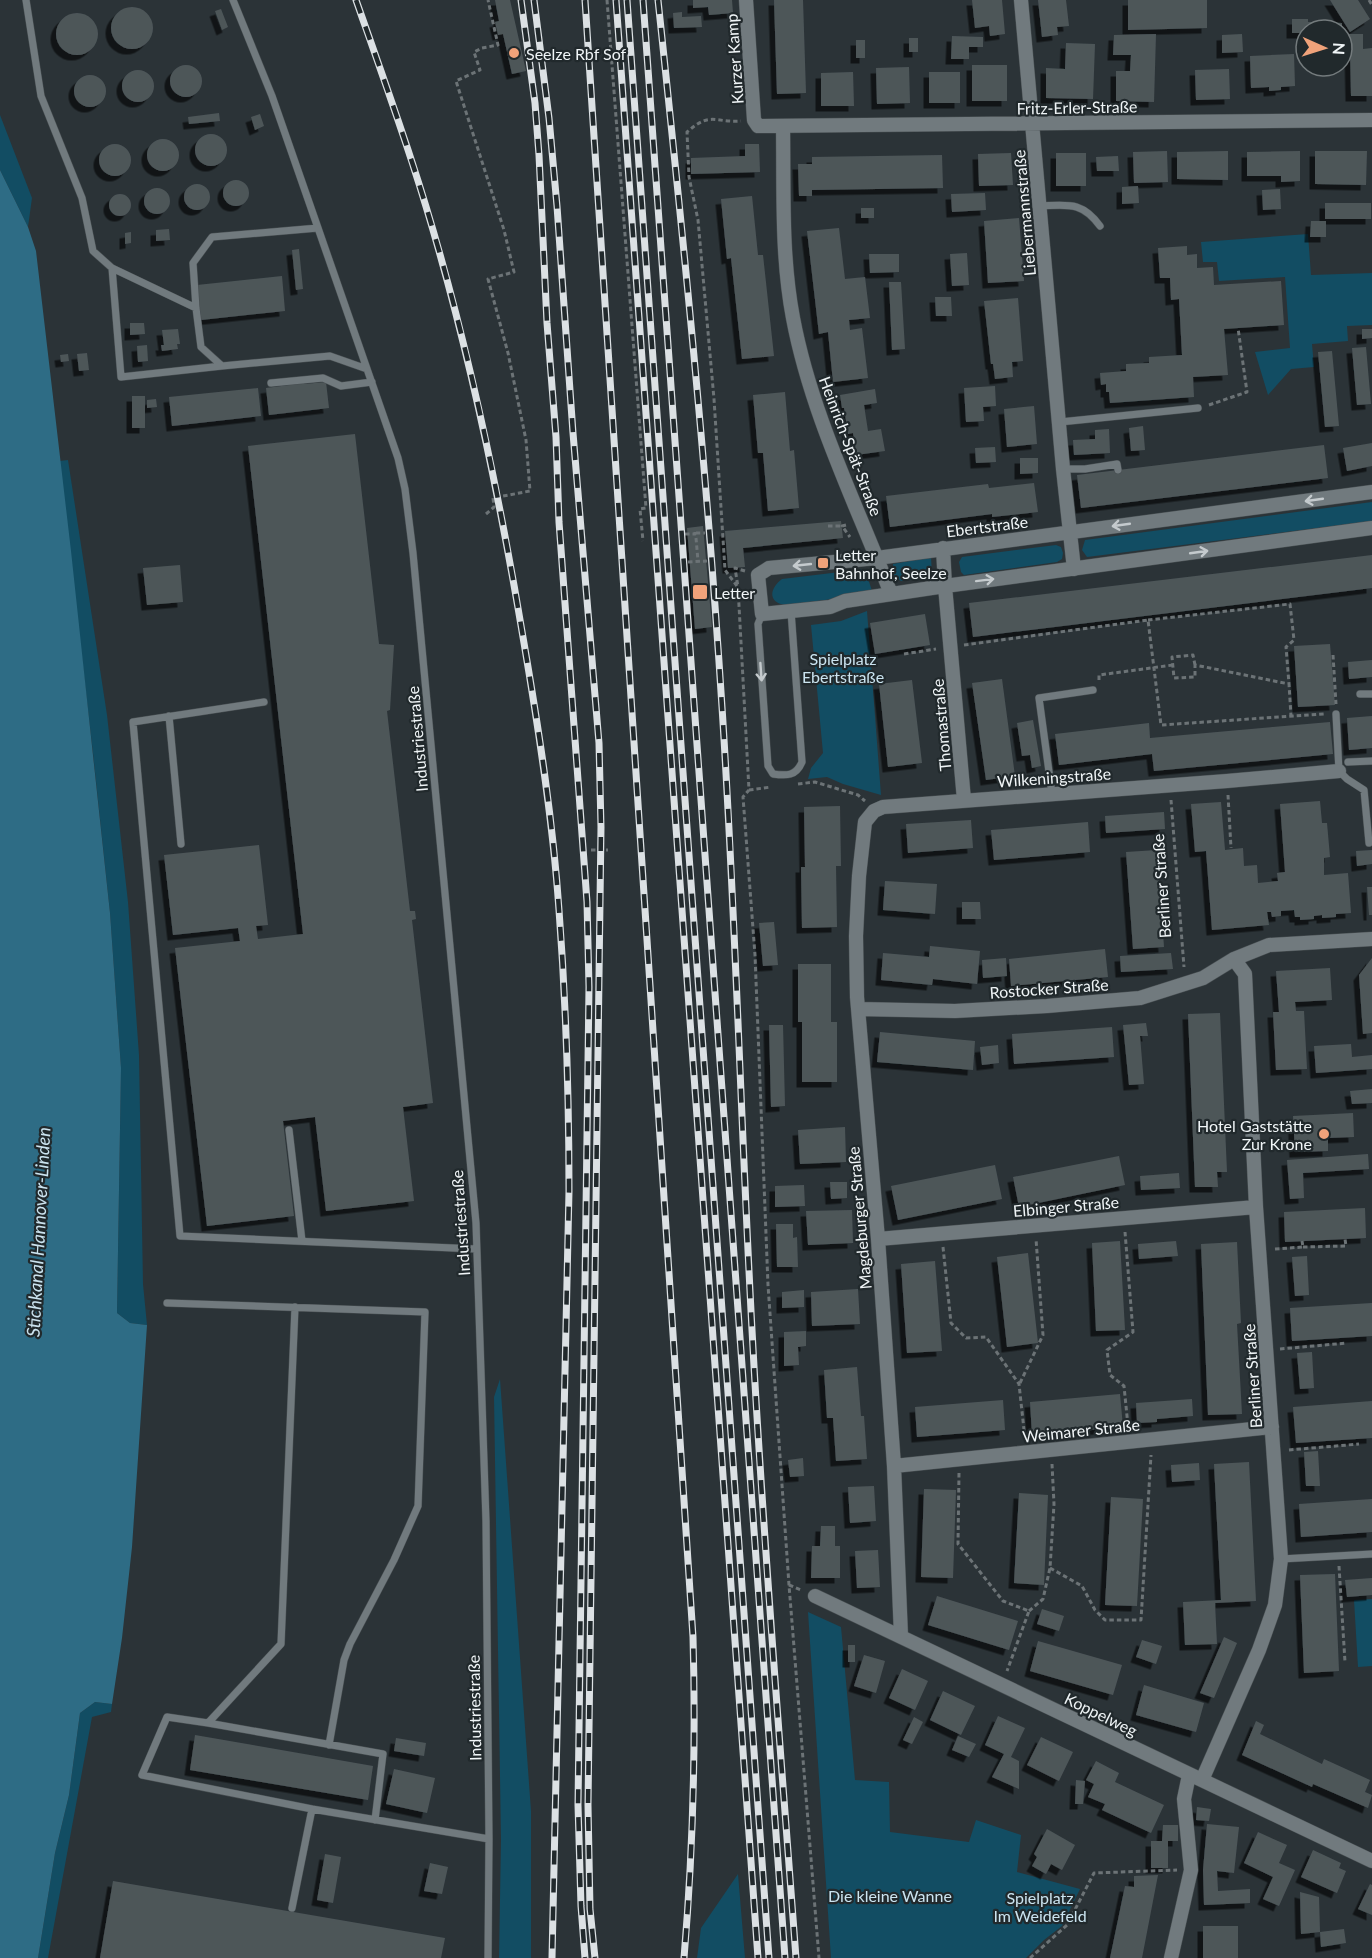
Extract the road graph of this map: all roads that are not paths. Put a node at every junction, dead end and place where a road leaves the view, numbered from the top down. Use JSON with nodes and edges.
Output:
{"nodes":[{"id":1,"x":26,"y":0,"type":"edge"},
{"id":2,"x":233,"y":0,"type":"edge"},
{"id":3,"x":746,"y":0,"type":"edge"},
{"id":4,"x":1021,"y":0,"type":"edge"},
{"id":5,"x":1372,"y":120,"type":"edge"},
{"id":6,"x":1032,"y":124,"type":"junction"},
{"id":7,"x":783,"y":126,"type":"junction"},
{"id":8,"x":1040,"y":206,"type":"junction"},
{"id":9,"x":1100,"y":226,"type":"dead end"},
{"id":10,"x":318,"y":228,"type":"junction"},
{"id":11,"x":112,"y":268,"type":"junction"},
{"id":12,"x":196,"y":308,"type":"junction"},
{"id":13,"x":222,"y":366,"type":"junction"},
{"id":14,"x":367,"y":369,"type":"junction"},
{"id":15,"x":372,"y":382,"type":"junction"},
{"id":16,"x":271,"y":383,"type":"dead end"},
{"id":17,"x":1198,"y":408,"type":"road end"},
{"id":18,"x":1060,"y":422,"type":"junction"},
{"id":19,"x":1063,"y":469,"type":"junction"},
{"id":20,"x":1118,"y":470,"type":"dead end"},
{"id":21,"x":1372,"y":492,"type":"edge"},
{"id":22,"x":1372,"y":528,"type":"edge"},
{"id":23,"x":1069,"y":532,"type":"junction"},
{"id":24,"x":944,"y":548,"type":"junction"},
{"id":25,"x":877,"y":558,"type":"junction"},
{"id":26,"x":1074,"y":569,"type":"junction"},
{"id":27,"x":945,"y":586,"type":"junction"},
{"id":28,"x":891,"y":594,"type":"junction"},
{"id":29,"x":791,"y":611,"type":"junction"},
{"id":30,"x":762,"y":614,"type":"junction"},
{"id":31,"x":1093,"y":690,"type":"road end"},
{"id":32,"x":1360,"y":694,"type":"dead end"},
{"id":33,"x":1372,"y":694,"type":"edge"},
{"id":34,"x":264,"y":702,"type":"dead end"},
{"id":35,"x":1336,"y":714,"type":"road end"},
{"id":36,"x":169,"y":716,"type":"junction"},
{"id":37,"x":1372,"y":761,"type":"edge"},
{"id":38,"x":1343,"y":766,"type":"junction"},
{"id":39,"x":1052,"y":794,"type":"junction"},
{"id":40,"x":964,"y":800,"type":"junction"},
{"id":41,"x":879,"y":809,"type":"joint"},
{"id":42,"x":1369,"y":843,"type":"dead end"},
{"id":43,"x":181,"y":844,"type":"dead end"},
{"id":44,"x":1372,"y":939,"type":"edge"},
{"id":45,"x":1234,"y":959,"type":"junction"},
{"id":46,"x":858,"y":1009,"type":"junction"},
{"id":47,"x":289,"y":1130,"type":"dead end"},
{"id":48,"x":1256,"y":1207,"type":"junction"},
{"id":49,"x":878,"y":1239,"type":"junction"},
{"id":50,"x":302,"y":1241,"type":"junction"},
{"id":51,"x":477,"y":1249,"type":"junction"},
{"id":52,"x":167,"y":1303,"type":"dead end"},
{"id":53,"x":295,"y":1307,"type":"junction"},
{"id":54,"x":1272,"y":1427,"type":"junction"},
{"id":55,"x":894,"y":1466,"type":"junction"},
{"id":56,"x":1372,"y":1554,"type":"edge"},
{"id":57,"x":1281,"y":1559,"type":"junction"},
{"id":58,"x":815,"y":1596,"type":"dead end"},
{"id":59,"x":901,"y":1636,"type":"junction"},
{"id":60,"x":208,"y":1723,"type":"junction"},
{"id":61,"x":329,"y":1745,"type":"junction"},
{"id":62,"x":1195,"y":1778,"type":"junction"},
{"id":63,"x":312,"y":1809,"type":"junction"},
{"id":64,"x":375,"y":1820,"type":"junction"},
{"id":65,"x":489,"y":1839,"type":"junction"},
{"id":66,"x":1372,"y":1861,"type":"edge"},
{"id":67,"x":292,"y":1908,"type":"dead end"},
{"id":68,"x":488,"y":1958,"type":"edge"},
{"id":69,"x":1171,"y":1958,"type":"edge"}],
"edges":[{"from":1,"to":11,"type":"lane"},
{"from":2,"to":10,"type":"lane","name":"Industriestraße"},
{"from":3,"to":7,"type":"street","name":"Kurzer Kamp"},
{"from":4,"to":6,"type":"street","name":"Liebermannstraße"},
{"from":5,"to":6,"type":"street","name":"Fritz-Erler-Straße"},
{"from":6,"to":7,"type":"street","name":"Fritz-Erler-Straße"},
{"from":6,"to":8,"type":"street","name":"Liebermannstraße"},
{"from":7,"to":25,"type":"street","name":"Heinrich-Spät-Straße"},
{"from":8,"to":9,"type":"lane"},
{"from":8,"to":18,"type":"street","name":"Liebermannstraße"},
{"from":10,"to":12,"type":"lane"},
{"from":10,"to":14,"type":"lane","name":"Industriestraße"},
{"from":11,"to":12,"type":"lane"},
{"from":11,"to":13,"type":"lane"},
{"from":12,"to":13,"type":"lane"},
{"from":13,"to":14,"type":"lane"},
{"from":14,"to":15,"type":"lane","name":"Industriestraße"},
{"from":15,"to":16,"type":"lane"},
{"from":15,"to":51,"type":"lane","name":"Industriestraße"},
{"from":17,"to":18,"type":"lane"},
{"from":18,"to":19,"type":"street","name":"Liebermannstraße"},
{"from":19,"to":20,"type":"lane"},
{"from":19,"to":23,"type":"street","name":"Liebermannstraße"},
{"from":21,"to":23,"type":"street","name":"Ebertstraße","one_way":true},
{"from":26,"to":22,"type":"street","one_way":true},
{"from":23,"to":24,"type":"street","name":"Ebertstraße"},
{"from":23,"to":26,"type":"street","name":"Liebermannstraße"},
{"from":24,"to":25,"type":"street","name":"Ebertstraße"},
{"from":24,"to":27,"type":"street","name":"Thomastraße"},
{"from":25,"to":28,"type":"street","name":"Heinrich-Spät-Straße"},
{"from":25,"to":30,"type":"street","name":"Ebertstraße","one_way":true},
{"from":27,"to":26,"type":"street","one_way":true},
{"from":27,"to":28,"type":"street"},
{"from":27,"to":40,"type":"street","name":"Thomastraße"},
{"from":28,"to":29,"type":"street"},
{"from":29,"to":30,"type":"street"},
{"from":30,"to":29,"type":"lane","one_way":true},
{"from":31,"to":39,"type":"lane"},
{"from":32,"to":33,"type":"lane"},
{"from":34,"to":36,"type":"lane"},
{"from":35,"to":38,"type":"lane"},
{"from":36,"to":43,"type":"lane"},
{"from":36,"to":50,"type":"lane"},
{"from":37,"to":38,"type":"lane","name":"Wilkeningstraße"},
{"from":38,"to":39,"type":"street","name":"Wilkeningstraße"},
{"from":38,"to":42,"type":"lane"},
{"from":39,"to":40,"type":"street","name":"Wilkeningstraße"},
{"from":40,"to":41,"type":"street","name":"Wilkeningstraße"},
{"from":41,"to":46,"type":"street","name":"Magdeburger Straße"},
{"from":44,"to":45,"type":"street","name":"Rostocker Straße"},
{"from":45,"to":46,"type":"street","name":"Rostocker Straße"},
{"from":45,"to":48,"type":"street","name":"Berliner Straße"},
{"from":46,"to":49,"type":"street","name":"Magdeburger Straße"},
{"from":47,"to":50,"type":"lane"},
{"from":48,"to":49,"type":"street","name":"Elbinger Straße"},
{"from":48,"to":54,"type":"street","name":"Berliner Straße"},
{"from":49,"to":55,"type":"street","name":"Magdeburger Straße"},
{"from":50,"to":51,"type":"lane"},
{"from":51,"to":65,"type":"lane","name":"Industriestraße"},
{"from":52,"to":53,"type":"lane"},
{"from":53,"to":60,"type":"lane"},
{"from":53,"to":61,"type":"lane"},
{"from":54,"to":55,"type":"street","name":"Weimarer Straße"},
{"from":54,"to":57,"type":"street","name":"Berliner Straße"},
{"from":55,"to":59,"type":"street","name":"Magdeburger Straße"},
{"from":56,"to":57,"type":"lane"},
{"from":57,"to":62,"type":"street","name":"Berliner Straße"},
{"from":58,"to":59,"type":"street","name":"Koppelweg"},
{"from":59,"to":62,"type":"street","name":"Koppelweg"},
{"from":60,"to":61,"type":"lane"},
{"from":60,"to":63,"type":"lane"},
{"from":61,"to":64,"type":"lane"},
{"from":62,"to":66,"type":"street","name":"Koppelweg"},
{"from":62,"to":69,"type":"street","name":"Berliner Straße"},
{"from":63,"to":64,"type":"lane"},
{"from":63,"to":67,"type":"lane"},
{"from":64,"to":65,"type":"lane"},
{"from":65,"to":68,"type":"lane","name":"Industriestraße"}]}
